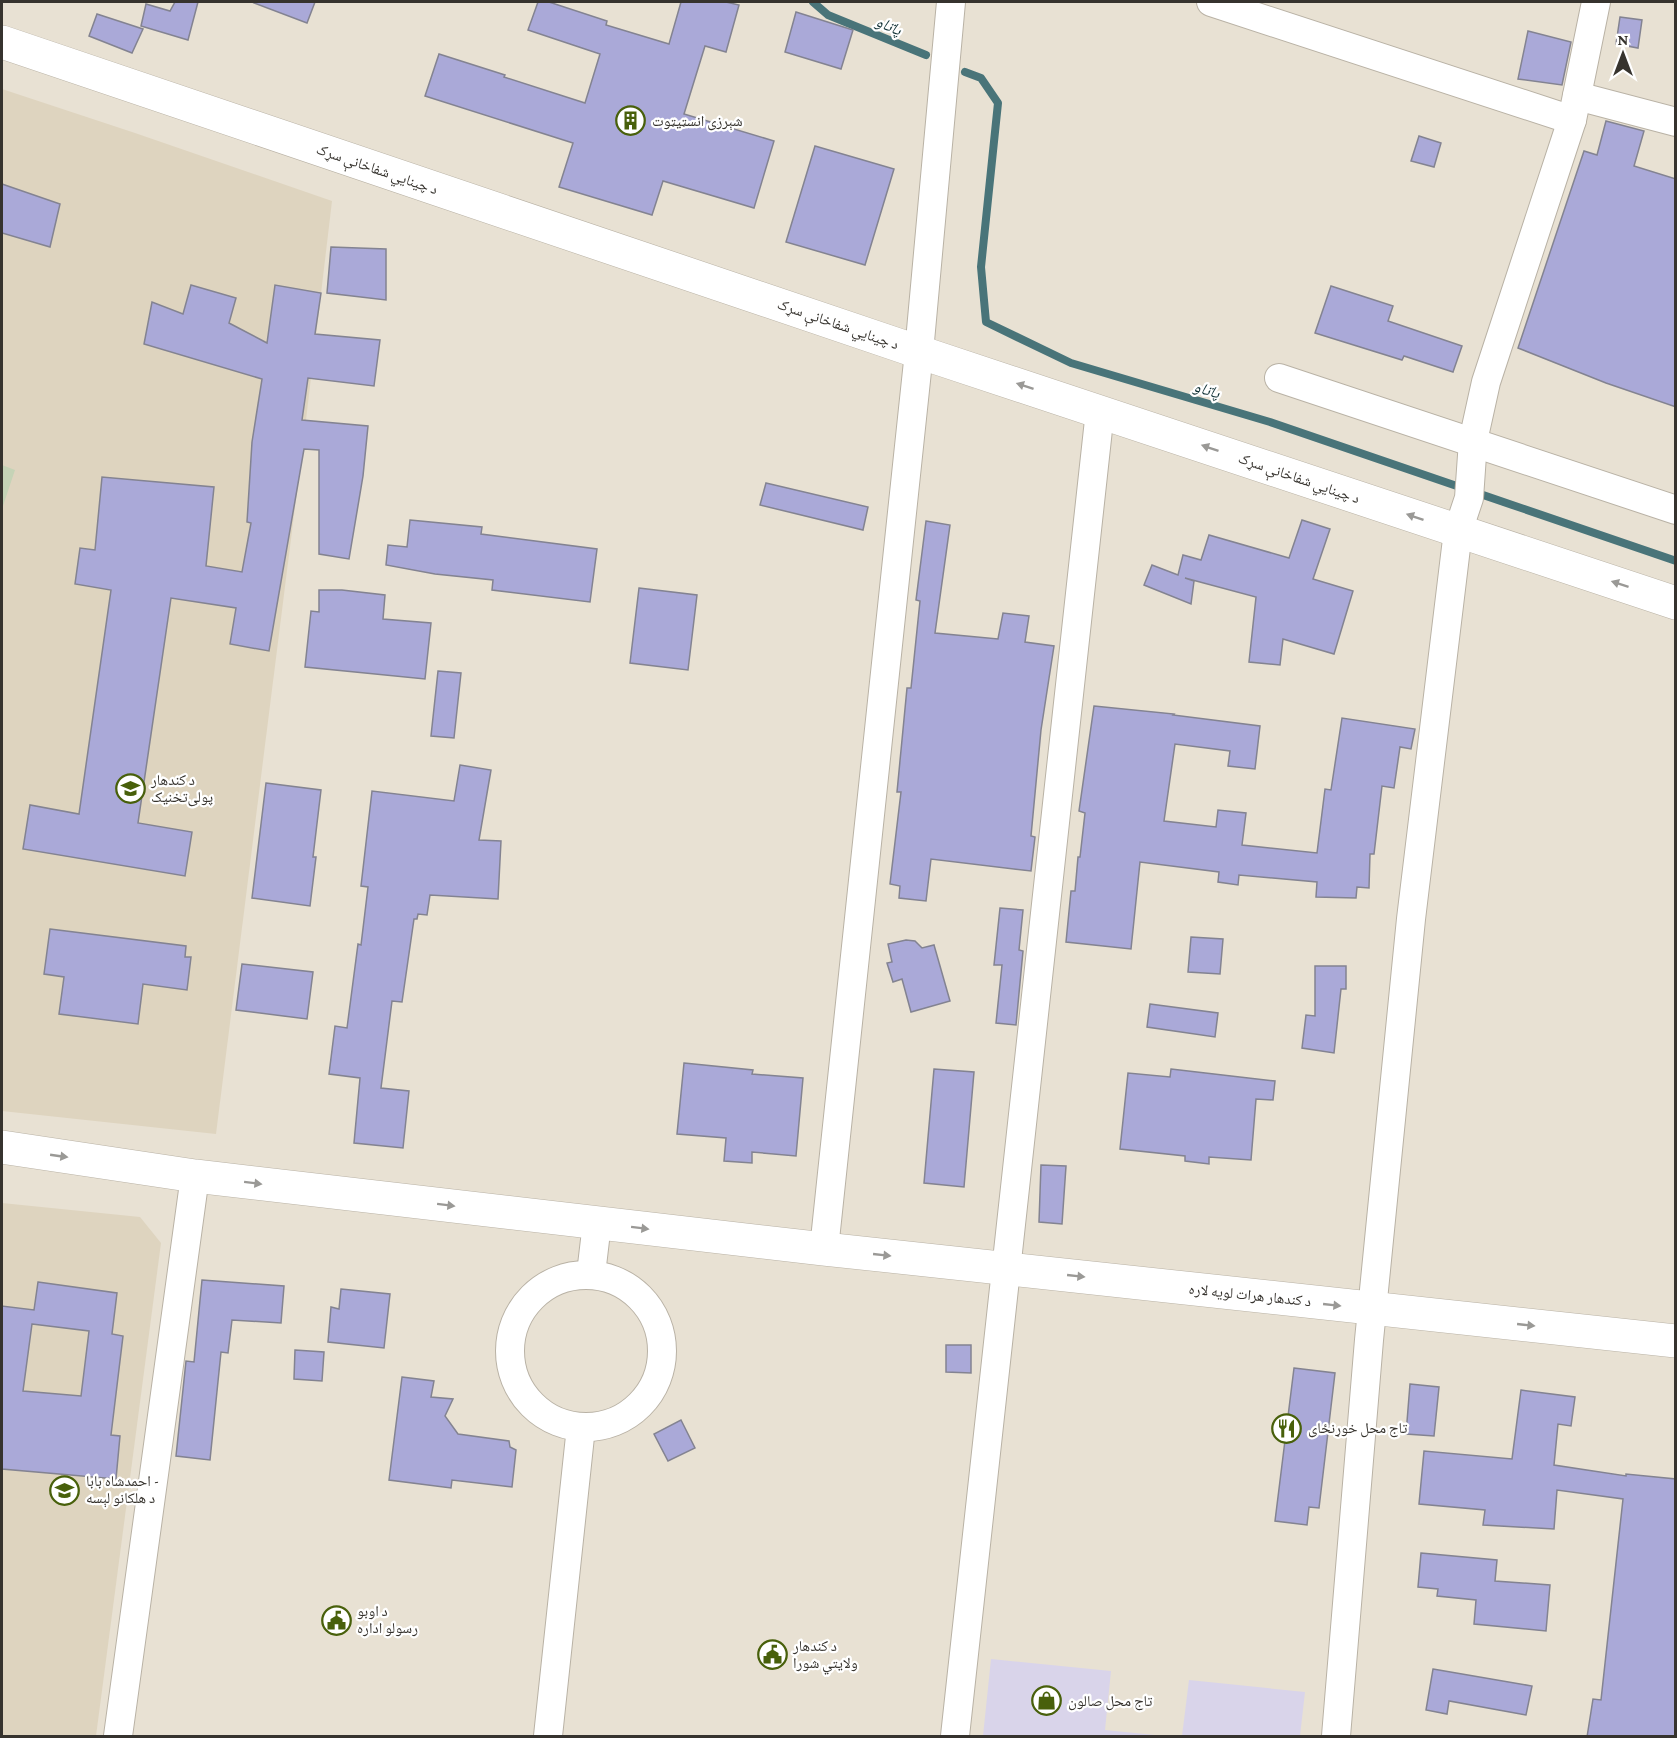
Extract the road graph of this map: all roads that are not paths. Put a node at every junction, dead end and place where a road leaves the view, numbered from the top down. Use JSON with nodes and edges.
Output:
{"nodes":[{"id":1,"x":951,"y":2,"type":"edge"},
{"id":2,"x":1211,"y":2,"type":"edge"},
{"id":3,"x":1596,"y":2,"type":"edge"},
{"id":4,"x":2,"y":42,"type":"edge"},
{"id":5,"x":1574,"y":108,"type":"junction"},
{"id":6,"x":1676,"y":122,"type":"edge"},
{"id":7,"x":919,"y":352,"type":"junction"},
{"id":8,"x":1279,"y":378,"type":"dead end"},
{"id":9,"x":1100,"y":411,"type":"junction"},
{"id":10,"x":1472,"y":454,"type":"junction"},
{"id":11,"x":1676,"y":510,"type":"edge"},
{"id":12,"x":1458,"y":531,"type":"junction"},
{"id":13,"x":1676,"y":603,"type":"edge"},
{"id":14,"x":2,"y":1147,"type":"edge"},
{"id":15,"x":195,"y":1176,"type":"junction"},
{"id":16,"x":597,"y":1223,"type":"junction"},
{"id":17,"x":824,"y":1249,"type":"junction"},
{"id":18,"x":1006,"y":1268,"type":"junction"},
{"id":19,"x":591,"y":1274,"type":"junction"},
{"id":20,"x":1372,"y":1309,"type":"junction"},
{"id":21,"x":1676,"y":1341,"type":"edge"},
{"id":22,"x":581,"y":1427,"type":"junction"},
{"id":23,"x":118,"y":1737,"type":"edge"},
{"id":24,"x":548,"y":1737,"type":"edge"},
{"id":25,"x":955,"y":1737,"type":"edge"},
{"id":26,"x":1336,"y":1737,"type":"edge"}],
"edges":[{"from":1,"to":7,"type":"street"},
{"from":2,"to":5,"type":"street"},
{"from":3,"to":5,"type":"street"},
{"from":4,"to":7,"type":"main road","name":"د چينايي شفاخانې سړک"},
{"from":5,"to":6,"type":"street"},
{"from":5,"to":10,"type":"street"},
{"from":9,"to":7,"type":"main road","name":"د چينايي شفاخانې سړک","one_way":true},
{"from":7,"to":17,"type":"street"},
{"from":8,"to":10,"type":"street"},
{"from":12,"to":9,"type":"main road","name":"د چينايي شفاخانې سړک","one_way":true},
{"from":9,"to":18,"type":"street"},
{"from":10,"to":11,"type":"street"},
{"from":10,"to":12,"type":"street"},
{"from":13,"to":12,"type":"main road","name":"د چينايي شفاخانې سړک","one_way":true},
{"from":12,"to":20,"type":"street"},
{"from":14,"to":15,"type":"main road","name":"د کندهار هرات لویه لاره","one_way":true},
{"from":15,"to":16,"type":"main road","name":"د کندهار هرات لویه لاره","one_way":true},
{"from":15,"to":23,"type":"street"},
{"from":16,"to":17,"type":"main road","name":"د کندهار هرات لویه لاره","one_way":true},
{"from":16,"to":19,"type":"street"},
{"from":17,"to":18,"type":"main road","name":"د کندهار هرات لویه لاره","one_way":true},
{"from":18,"to":20,"type":"main road","name":"د کندهار هرات لویه لاره","one_way":true},
{"from":18,"to":25,"type":"street"},
{"from":19,"to":22,"type":"street"},
{"from":19,"to":22,"type":"street"},
{"from":20,"to":21,"type":"main road","name":"د کندهار هرات لویه لاره","one_way":true},
{"from":20,"to":26,"type":"street"},
{"from":22,"to":24,"type":"street"}]}
